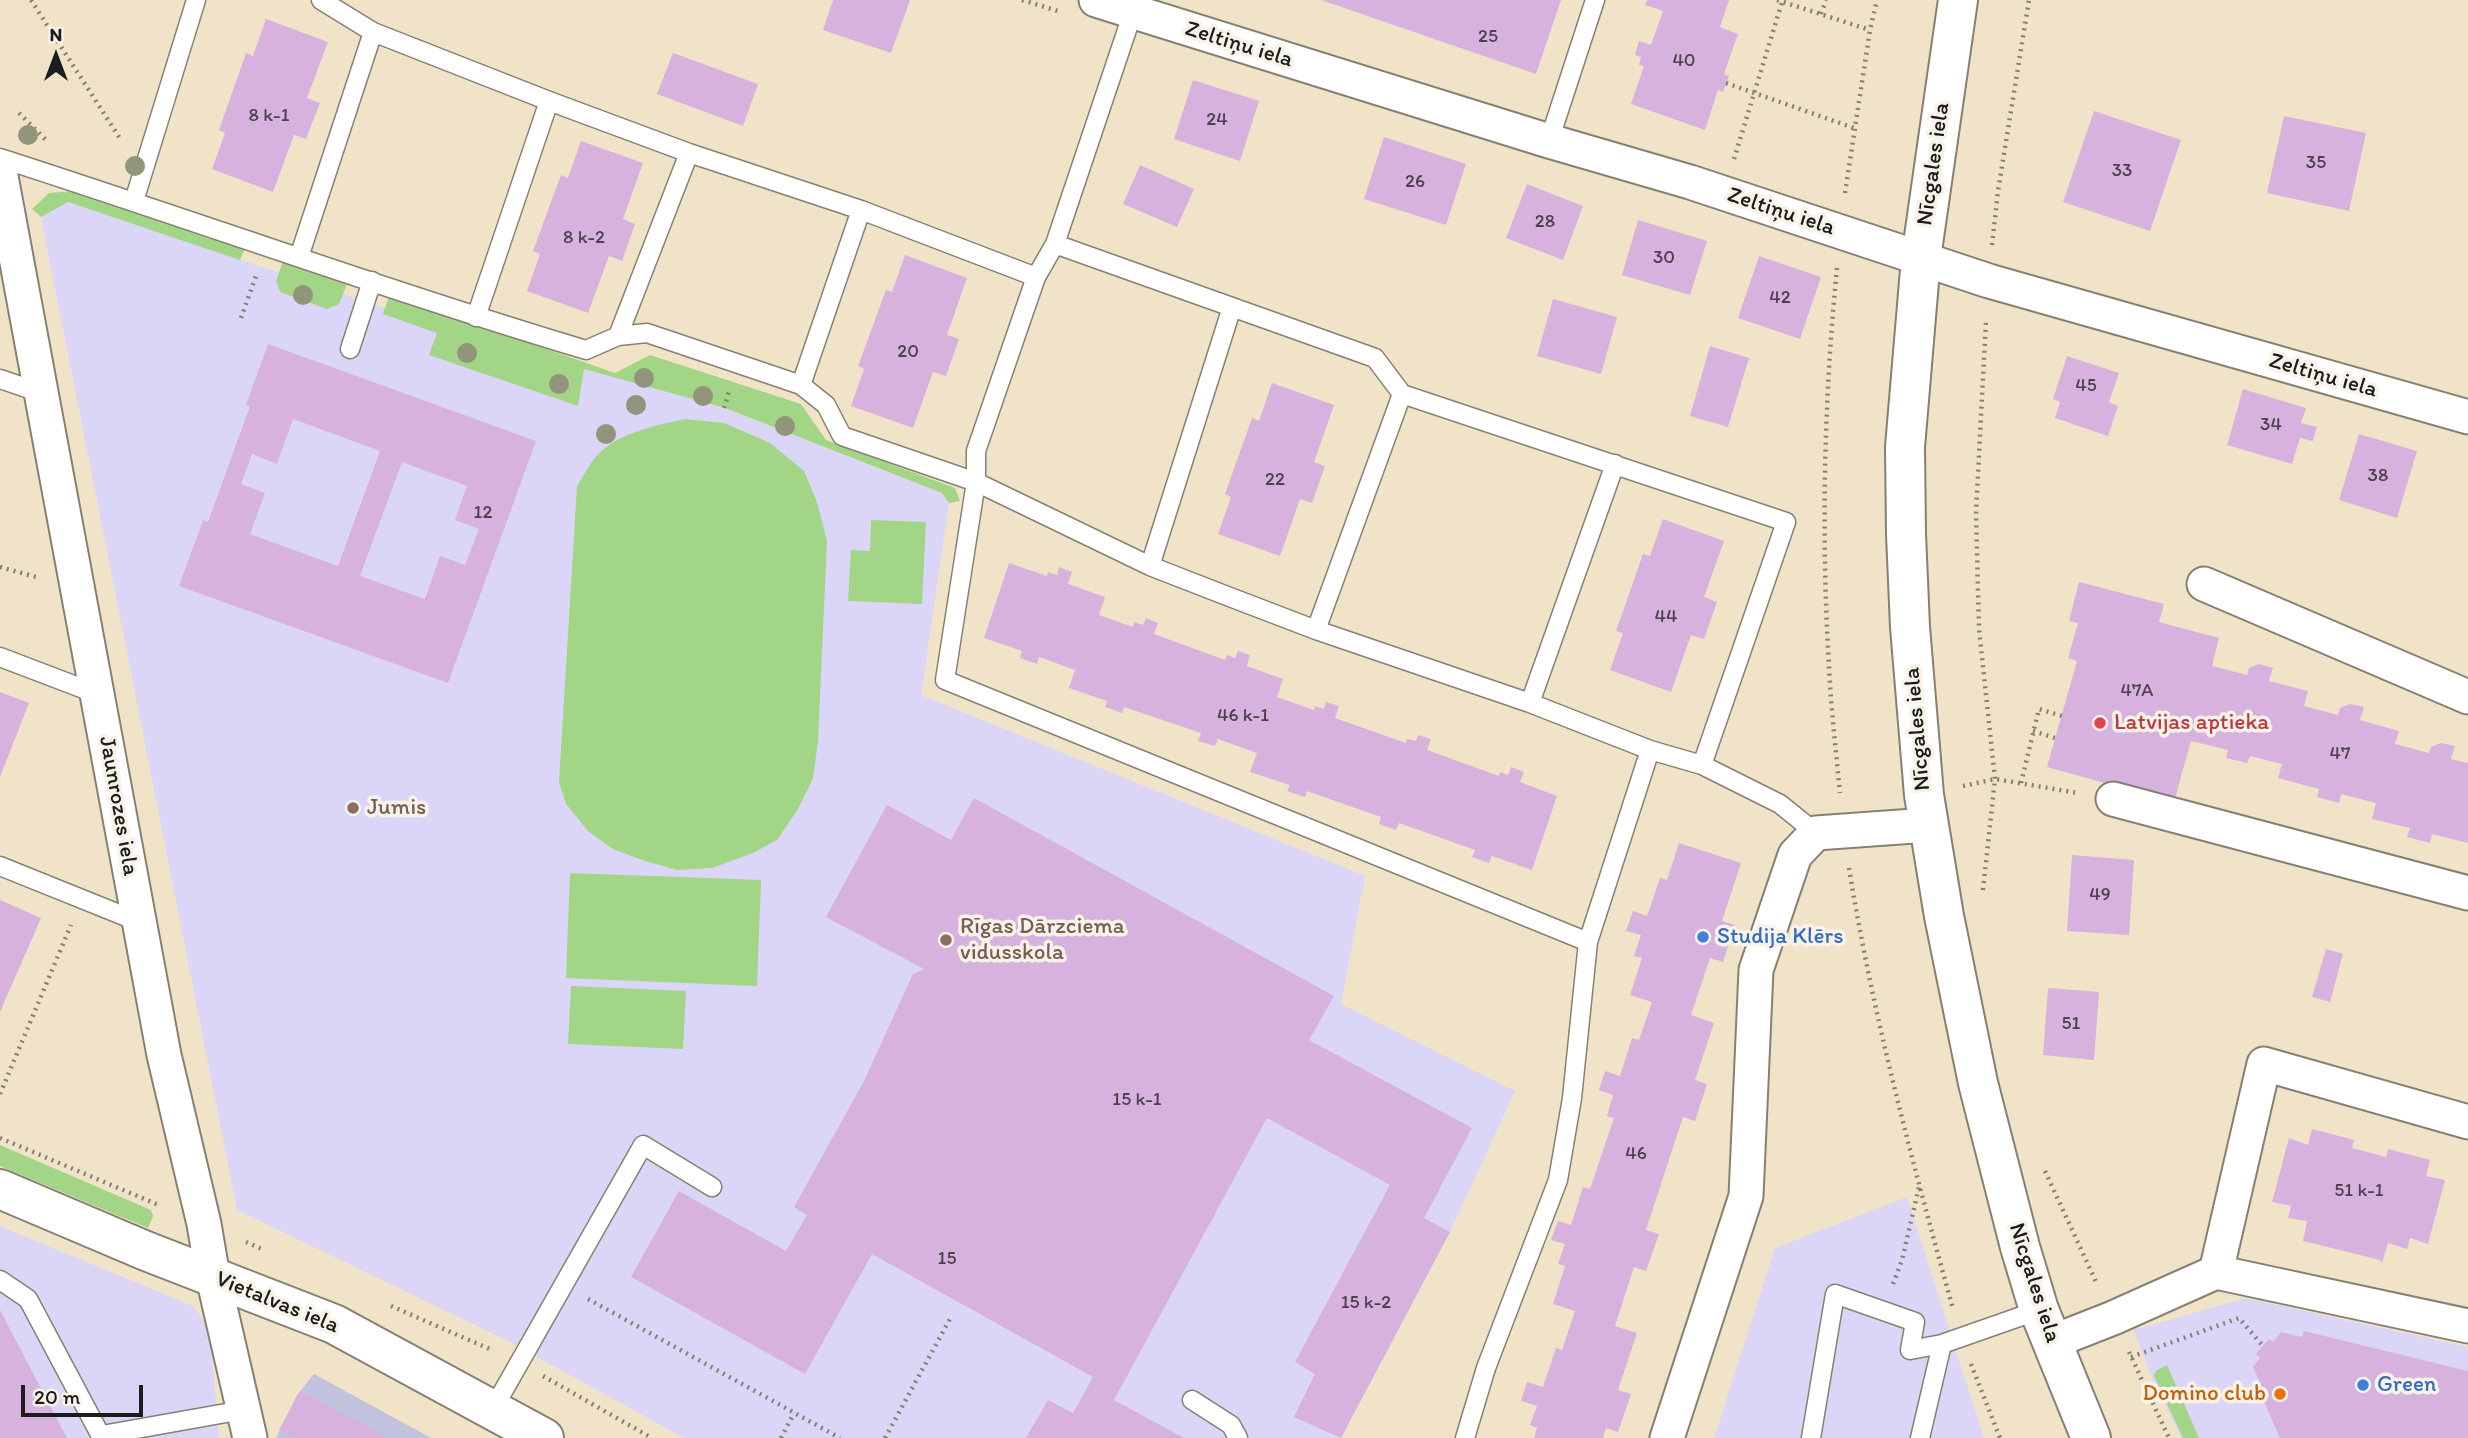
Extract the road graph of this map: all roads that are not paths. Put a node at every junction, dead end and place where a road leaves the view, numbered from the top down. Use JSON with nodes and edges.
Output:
{"nodes":[{"id":1,"x":196,"y":0,"type":"edge"},
{"id":2,"x":321,"y":0,"type":"edge"},
{"id":3,"x":1096,"y":0,"type":"edge"},
{"id":4,"x":1595,"y":0,"type":"edge"},
{"id":5,"x":1958,"y":0,"type":"edge"},
{"id":6,"x":1133,"y":12,"type":"junction"},
{"id":7,"x":373,"y":32,"type":"junction"},
{"id":8,"x":549,"y":100,"type":"junction"},
{"id":9,"x":1549,"y":141,"type":"junction"},
{"id":10,"x":689,"y":153,"type":"junction"},
{"id":11,"x":0,"y":158,"type":"edge"},
{"id":12,"x":0,"y":171,"type":"edge"},
{"id":13,"x":134,"y":201,"type":"junction"},
{"id":14,"x":861,"y":210,"type":"junction"},
{"id":15,"x":1055,"y":244,"type":"junction"},
{"id":16,"x":299,"y":257,"type":"junction"},
{"id":17,"x":1921,"y":258,"type":"junction"},
{"id":18,"x":1036,"y":277,"type":"junction"},
{"id":19,"x":372,"y":281,"type":"junction"},
{"id":20,"x":1232,"y":307,"type":"junction"},
{"id":21,"x":476,"y":317,"type":"junction"},
{"id":22,"x":618,"y":336,"type":"junction"},
{"id":23,"x":349,"y":349,"type":"dead end"},
{"id":24,"x":0,"y":379,"type":"edge"},
{"id":25,"x":801,"y":385,"type":"junction"},
{"id":26,"x":41,"y":393,"type":"junction"},
{"id":27,"x":1402,"y":394,"type":"junction"},
{"id":28,"x":2468,"y":417,"type":"edge"},
{"id":29,"x":1615,"y":464,"type":"junction"},
{"id":30,"x":976,"y":482,"type":"junction"},
{"id":31,"x":1150,"y":566,"type":"junction"},
{"id":32,"x":2204,"y":584,"type":"dead end"},
{"id":33,"x":1316,"y":629,"type":"junction"},
{"id":34,"x":0,"y":657,"type":"edge"},
{"id":35,"x":97,"y":694,"type":"junction"},
{"id":36,"x":2468,"y":697,"type":"edge"},
{"id":37,"x":1530,"y":703,"type":"junction"},
{"id":38,"x":1650,"y":750,"type":"junction"},
{"id":39,"x":1702,"y":765,"type":"junction"},
{"id":40,"x":2113,"y":799,"type":"road end"},
{"id":41,"x":1928,"y":825,"type":"junction"},
{"id":42,"x":1830,"y":832,"type":"junction"},
{"id":43,"x":0,"y":866,"type":"edge"},
{"id":44,"x":2468,"y":893,"type":"edge"},
{"id":45,"x":139,"y":922,"type":"junction"},
{"id":46,"x":1588,"y":942,"type":"junction"},
{"id":47,"x":2468,"y":1122,"type":"edge"},
{"id":48,"x":712,"y":1186,"type":"dead end"},
{"id":49,"x":0,"y":1189,"type":"edge"},
{"id":50,"x":2216,"y":1272,"type":"junction"},
{"id":51,"x":213,"y":1277,"type":"junction"},
{"id":52,"x":0,"y":1280,"type":"edge"},
{"id":53,"x":2046,"y":1326,"type":"junction"},
{"id":54,"x":2468,"y":1326,"type":"edge"},
{"id":55,"x":1942,"y":1343,"type":"junction"},
{"id":56,"x":1192,"y":1399,"type":"dead end"},
{"id":57,"x":493,"y":1409,"type":"junction"},
{"id":58,"x":247,"y":1424,"type":"edge"},
{"id":59,"x":102,"y":1436,"type":"edge"},
{"id":60,"x":544,"y":1438,"type":"edge"},
{"id":61,"x":1238,"y":1438,"type":"edge"},
{"id":62,"x":1465,"y":1438,"type":"edge"},
{"id":63,"x":1667,"y":1438,"type":"edge"},
{"id":64,"x":1811,"y":1438,"type":"edge"},
{"id":65,"x":1920,"y":1438,"type":"edge"},
{"id":66,"x":2091,"y":1438,"type":"edge"}],
"edges":[{"from":1,"to":13,"type":"lane"},
{"from":2,"to":7,"type":"lane"},
{"from":3,"to":6,"type":"street","name":"Zeltiņu iela"},
{"from":4,"to":9,"type":"lane"},
{"from":5,"to":17,"type":"street","name":"Nīcgales iela"},
{"from":6,"to":9,"type":"street","name":"Zeltiņu iela"},
{"from":6,"to":15,"type":"lane"},
{"from":7,"to":8,"type":"lane"},
{"from":7,"to":16,"type":"lane"},
{"from":8,"to":10,"type":"lane"},
{"from":8,"to":21,"type":"lane"},
{"from":9,"to":17,"type":"street","name":"Zeltiņu iela"},
{"from":10,"to":14,"type":"lane"},
{"from":10,"to":22,"type":"lane"},
{"from":11,"to":13,"type":"lane"},
{"from":12,"to":26,"type":"street","name":"Jaunrozes iela"},
{"from":13,"to":16,"type":"lane"},
{"from":14,"to":18,"type":"lane"},
{"from":14,"to":25,"type":"lane"},
{"from":15,"to":18,"type":"lane"},
{"from":15,"to":20,"type":"lane"},
{"from":16,"to":19,"type":"lane"},
{"from":17,"to":28,"type":"street","name":"Zeltiņu iela"},
{"from":17,"to":41,"type":"street","name":"Nīcgales iela"},
{"from":18,"to":30,"type":"lane"},
{"from":19,"to":21,"type":"lane"},
{"from":19,"to":23,"type":"lane"},
{"from":20,"to":27,"type":"lane"},
{"from":20,"to":31,"type":"lane"},
{"from":21,"to":22,"type":"lane"},
{"from":22,"to":25,"type":"lane"},
{"from":24,"to":26,"type":"lane"},
{"from":25,"to":30,"type":"lane"},
{"from":26,"to":35,"type":"street","name":"Jaunrozes iela"},
{"from":27,"to":29,"type":"lane"},
{"from":27,"to":33,"type":"lane"},
{"from":29,"to":37,"type":"lane"},
{"from":29,"to":39,"type":"lane"},
{"from":30,"to":31,"type":"lane"},
{"from":30,"to":46,"type":"lane"},
{"from":31,"to":33,"type":"lane"},
{"from":32,"to":36,"type":"street"},
{"from":33,"to":37,"type":"lane"},
{"from":34,"to":35,"type":"lane"},
{"from":35,"to":45,"type":"street","name":"Jaunrozes iela"},
{"from":37,"to":38,"type":"lane"},
{"from":38,"to":39,"type":"lane"},
{"from":38,"to":46,"type":"lane"},
{"from":39,"to":42,"type":"lane"},
{"from":40,"to":44,"type":"street"},
{"from":41,"to":42,"type":"street"},
{"from":41,"to":53,"type":"street","name":"Nīcgales iela"},
{"from":42,"to":63,"type":"street"},
{"from":43,"to":45,"type":"lane"},
{"from":45,"to":51,"type":"street","name":"Jaunrozes iela"},
{"from":46,"to":62,"type":"lane"},
{"from":47,"to":50,"type":"street"},
{"from":48,"to":57,"type":"lane"},
{"from":49,"to":51,"type":"street","name":"Vietalvas iela"},
{"from":50,"to":53,"type":"street"},
{"from":50,"to":54,"type":"street"},
{"from":51,"to":57,"type":"street","name":"Vietalvas iela"},
{"from":51,"to":58,"type":"street","name":"Jaunrozes iela"},
{"from":52,"to":59,"type":"lane"},
{"from":53,"to":55,"type":"lane"},
{"from":53,"to":66,"type":"street","name":"Nīcgales iela"},
{"from":55,"to":64,"type":"lane"},
{"from":55,"to":65,"type":"lane"},
{"from":56,"to":61,"type":"lane"},
{"from":57,"to":60,"type":"street","name":"Vietalvas iela"},
{"from":58,"to":59,"type":"lane"}]}
